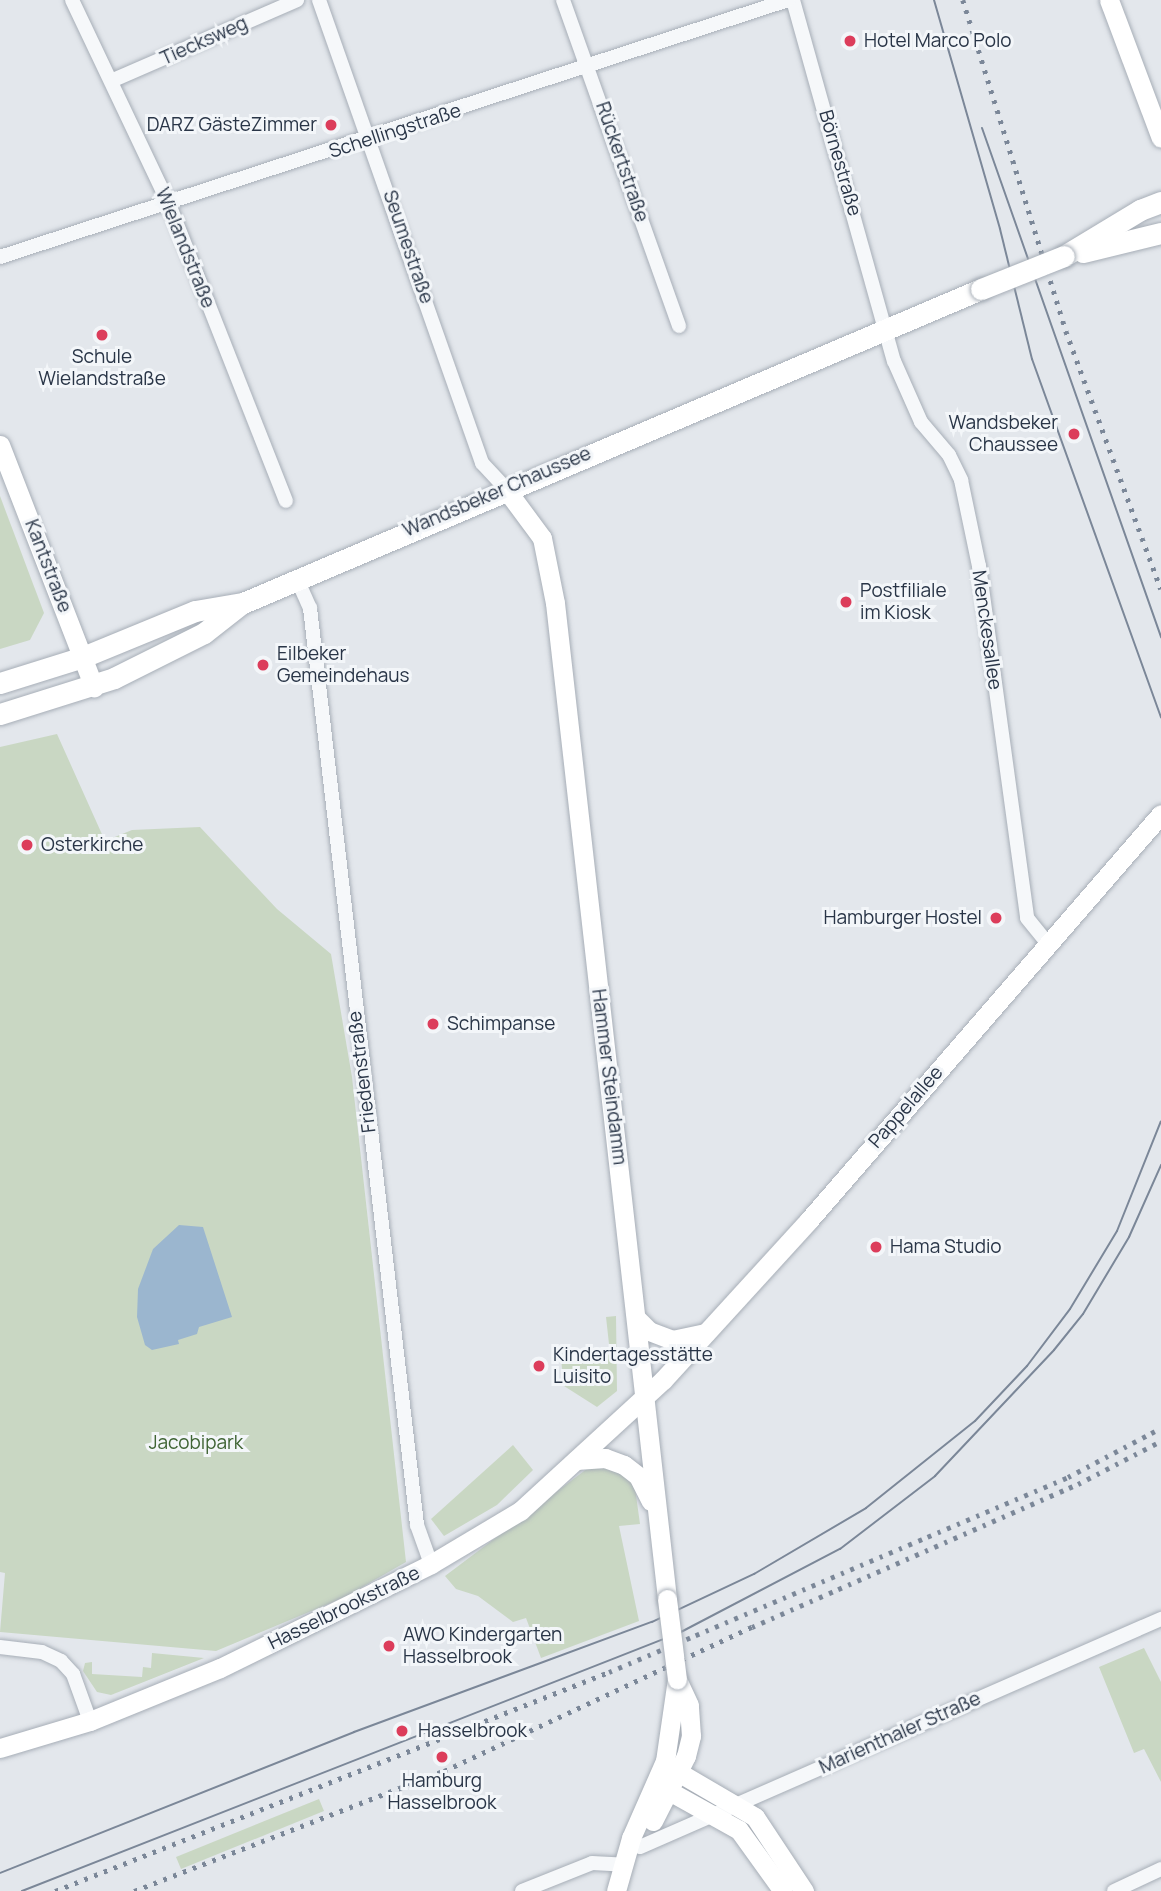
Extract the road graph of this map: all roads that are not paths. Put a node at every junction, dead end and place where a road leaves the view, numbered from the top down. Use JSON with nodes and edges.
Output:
{"nodes":[{"id":1,"x":72,"y":0,"type":"edge"},
{"id":2,"x":297,"y":0,"type":"edge"},
{"id":3,"x":319,"y":0,"type":"edge"},
{"id":4,"x":563,"y":0,"type":"edge"},
{"id":5,"x":788,"y":0,"type":"edge"},
{"id":6,"x":793,"y":0,"type":"edge"},
{"id":7,"x":1109,"y":0,"type":"edge"},
{"id":8,"x":589,"y":66,"type":"junction"},
{"id":9,"x":111,"y":81,"type":"junction"},
{"id":10,"x":1161,"y":138,"type":"edge"},
{"id":11,"x":370,"y":139,"type":"junction"},
{"id":12,"x":1161,"y":202,"type":"edge"},
{"id":13,"x":169,"y":204,"type":"junction"},
{"id":14,"x":1161,"y":233,"type":"edge"},
{"id":15,"x":1064,"y":256,"type":"junction"},
{"id":16,"x":0,"y":257,"type":"edge"},
{"id":17,"x":679,"y":326,"type":"dead end"},
{"id":18,"x":883,"y":327,"type":"junction"},
{"id":19,"x":0,"y":445,"type":"edge"},
{"id":20,"x":505,"y":488,"type":"junction"},
{"id":21,"x":286,"y":500,"type":"dead end"},
{"id":22,"x":297,"y":579,"type":"junction"},
{"id":23,"x":243,"y":603,"type":"junction"},
{"id":24,"x":83,"y":657,"type":"junction"},
{"id":25,"x":0,"y":683,"type":"edge"},
{"id":26,"x":94,"y":687,"type":"junction"},
{"id":27,"x":0,"y":714,"type":"edge"},
{"id":28,"x":1155,"y":821,"type":"edge"},
{"id":29,"x":1049,"y":945,"type":"junction"},
{"id":30,"x":637,"y":1319,"type":"junction"},
{"id":31,"x":706,"y":1332,"type":"junction"},
{"id":32,"x":646,"y":1395,"type":"junction"},
{"id":33,"x":576,"y":1461,"type":"junction"},
{"id":34,"x":656,"y":1511,"type":"junction"},
{"id":35,"x":431,"y":1564,"type":"junction"},
{"id":36,"x":1161,"y":1619,"type":"edge"},
{"id":37,"x":0,"y":1647,"type":"edge"},
{"id":38,"x":90,"y":1721,"type":"junction"},
{"id":39,"x":0,"y":1748,"type":"edge"},
{"id":40,"x":669,"y":1772,"type":"junction"},
{"id":41,"x":669,"y":1791,"type":"junction"},
{"id":42,"x":737,"y":1804,"type":"junction"},
{"id":43,"x":715,"y":1816,"type":"junction"},
{"id":44,"x":640,"y":1847,"type":"junction"},
{"id":45,"x":625,"y":1865,"type":"junction"},
{"id":46,"x":1161,"y":1869,"type":"edge"},
{"id":47,"x":522,"y":1891,"type":"edge"},
{"id":48,"x":616,"y":1891,"type":"edge"},
{"id":49,"x":783,"y":1891,"type":"edge"},
{"id":50,"x":804,"y":1891,"type":"edge"},
{"id":51,"x":1114,"y":1891,"type":"edge"}],
"edges":[{"from":1,"to":9,"type":"street","name":"Wielandstraße"},
{"from":2,"to":9,"type":"street","name":"Tiecksweg"},
{"from":3,"to":11,"type":"street","name":"Seumestraße"},
{"from":4,"to":8,"type":"street","name":"Rückertstraße"},
{"from":5,"to":8,"type":"street","name":"Schellingstraße"},
{"from":6,"to":18,"type":"street","name":"Börnestraße"},
{"from":7,"to":10,"type":"street"},
{"from":8,"to":11,"type":"street","name":"Schellingstraße"},
{"from":8,"to":17,"type":"street","name":"Rückertstraße"},
{"from":9,"to":13,"type":"street","name":"Wielandstraße"},
{"from":11,"to":13,"type":"street","name":"Schellingstraße"},
{"from":11,"to":20,"type":"street","name":"Seumestraße"},
{"from":12,"to":15,"type":"main road"},
{"from":13,"to":16,"type":"street","name":"Schellingstraße"},
{"from":13,"to":21,"type":"street","name":"Wielandstraße"},
{"from":14,"to":15,"type":"main road"},
{"from":15,"to":18,"type":"main road","name":"Wandsbeker Chaussee","bridge":true},
{"from":18,"to":20,"type":"main road","name":"Wandsbeker Chaussee"},
{"from":18,"to":29,"type":"street","name":"Menckesallee"},
{"from":19,"to":24,"type":"street","name":"Kantstraße"},
{"from":20,"to":22,"type":"main road","name":"Wandsbeker Chaussee"},
{"from":20,"to":30,"type":"street","name":"Hammer Steindamm"},
{"from":22,"to":23,"type":"main road","name":"Wandsbeker Chaussee"},
{"from":22,"to":35,"type":"street","name":"Friedenstraße"},
{"from":23,"to":24,"type":"main road","name":"Wandsbeker Chaussee"},
{"from":23,"to":26,"type":"main road","name":"Wandsbeker Chaussee"},
{"from":24,"to":25,"type":"main road","name":"Wandsbeker Chaussee"},
{"from":24,"to":26,"type":"street","name":"Kantstraße"},
{"from":26,"to":27,"type":"main road","name":"Wandsbeker Chaussee"},
{"from":28,"to":29,"type":"street","name":"Pappelallee"},
{"from":29,"to":31,"type":"street","name":"Pappelallee"},
{"from":30,"to":31,"type":"street"},
{"from":30,"to":32,"type":"street","name":"Hammer Steindamm"},
{"from":31,"to":32,"type":"street","name":"Pappelallee"},
{"from":32,"to":33,"type":"street","name":"Hasselbrookstraße"},
{"from":32,"to":34,"type":"street","name":"Hammer Steindamm"},
{"from":33,"to":34,"type":"street"},
{"from":33,"to":35,"type":"street","name":"Hasselbrookstraße"},
{"from":34,"to":40,"type":"street","name":"Hammer Steindamm","bridge":true},
{"from":35,"to":38,"type":"street","name":"Hasselbrookstraße"},
{"from":36,"to":42,"type":"street","name":"Marienthaler Straße"},
{"from":37,"to":38,"type":"street"},
{"from":38,"to":39,"type":"street","name":"Hasselbrookstraße"},
{"from":40,"to":41,"type":"street","name":"Hammer Steindamm"},
{"from":40,"to":42,"type":"street"},
{"from":40,"to":45,"type":"street","name":"Hammer Steindamm"},
{"from":41,"to":43,"type":"street"},
{"from":41,"to":44,"type":"street","name":"Hammer Steindamm"},
{"from":42,"to":43,"type":"street","name":"Marienthaler Straße"},
{"from":42,"to":50,"type":"street"},
{"from":43,"to":44,"type":"street","name":"Marienthaler Straße"},
{"from":43,"to":49,"type":"street"},
{"from":44,"to":45,"type":"street","name":"Hammer Steindamm"},
{"from":45,"to":47,"type":"street"},
{"from":45,"to":48,"type":"street","name":"Hammer Steindamm"},
{"from":46,"to":51,"type":"street"}]}
